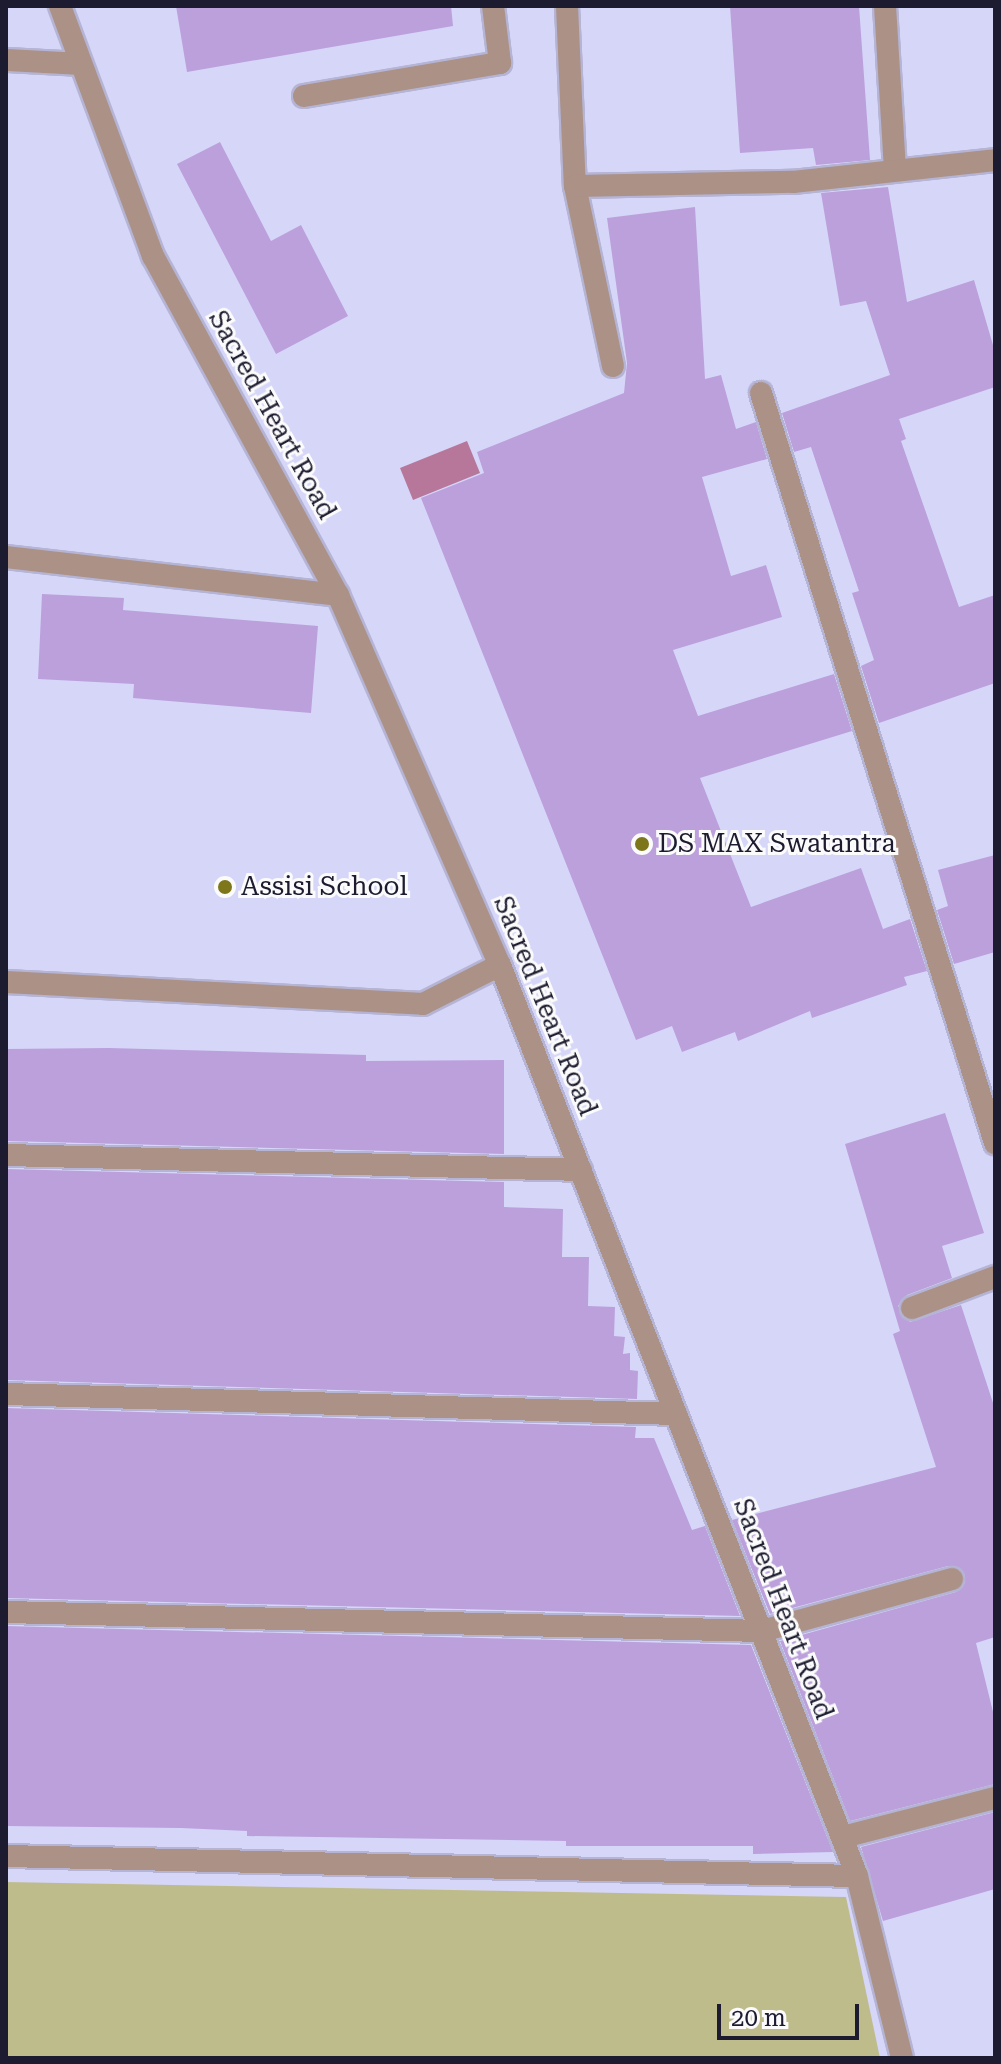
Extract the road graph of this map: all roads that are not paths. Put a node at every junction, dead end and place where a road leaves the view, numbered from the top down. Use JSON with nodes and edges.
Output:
{"nodes":[{"id":1,"x":60,"y":6,"type":"edge"},
{"id":2,"x":493,"y":6,"type":"edge"},
{"id":3,"x":567,"y":6,"type":"edge"},
{"id":4,"x":885,"y":6,"type":"edge"},
{"id":5,"x":6,"y":60,"type":"edge"},
{"id":6,"x":80,"y":64,"type":"junction"},
{"id":7,"x":304,"y":96,"type":"dead end"},
{"id":8,"x":995,"y":160,"type":"edge"},
{"id":9,"x":895,"y":169,"type":"junction"},
{"id":10,"x":575,"y":186,"type":"junction"},
{"id":11,"x":613,"y":366,"type":"dead end"},
{"id":12,"x":761,"y":393,"type":"dead end"},
{"id":13,"x":6,"y":557,"type":"edge"},
{"id":14,"x":338,"y":595,"type":"junction"},
{"id":15,"x":500,"y":965,"type":"junction"},
{"id":16,"x":6,"y":982,"type":"edge"},
{"id":17,"x":995,"y":1143,"type":"edge"},
{"id":18,"x":6,"y":1155,"type":"edge"},
{"id":19,"x":581,"y":1170,"type":"junction"},
{"id":20,"x":995,"y":1277,"type":"edge"},
{"id":21,"x":912,"y":1308,"type":"dead end"},
{"id":22,"x":6,"y":1394,"type":"edge"},
{"id":23,"x":676,"y":1414,"type":"junction"},
{"id":24,"x":952,"y":1579,"type":"dead end"},
{"id":25,"x":6,"y":1612,"type":"edge"},
{"id":26,"x":762,"y":1631,"type":"junction"},
{"id":27,"x":995,"y":1798,"type":"edge"},
{"id":28,"x":843,"y":1837,"type":"junction"},
{"id":29,"x":6,"y":1856,"type":"edge"},
{"id":30,"x":857,"y":1876,"type":"junction"},
{"id":31,"x":902,"y":2058,"type":"edge"}],
"edges":[{"from":1,"to":6,"type":"street","name":"Sacred Heart Road"},
{"from":2,"to":7,"type":"street"},
{"from":3,"to":10,"type":"street"},
{"from":4,"to":9,"type":"street"},
{"from":5,"to":6,"type":"street"},
{"from":6,"to":14,"type":"street","name":"Sacred Heart Road"},
{"from":8,"to":9,"type":"street"},
{"from":9,"to":10,"type":"street"},
{"from":10,"to":11,"type":"street"},
{"from":12,"to":17,"type":"street"},
{"from":13,"to":14,"type":"street"},
{"from":14,"to":15,"type":"street","name":"Sacred Heart Road"},
{"from":15,"to":16,"type":"street"},
{"from":15,"to":19,"type":"street","name":"Sacred Heart Road"},
{"from":18,"to":19,"type":"street"},
{"from":19,"to":23,"type":"street","name":"Sacred Heart Road"},
{"from":20,"to":21,"type":"street"},
{"from":22,"to":23,"type":"street"},
{"from":23,"to":26,"type":"street","name":"Sacred Heart Road"},
{"from":24,"to":26,"type":"street"},
{"from":25,"to":26,"type":"street"},
{"from":26,"to":28,"type":"street","name":"Sacred Heart Road"},
{"from":27,"to":28,"type":"street"},
{"from":28,"to":30,"type":"street","name":"Sacred Heart Road"},
{"from":29,"to":30,"type":"street"},
{"from":30,"to":31,"type":"street","name":"Sacred Heart Road"}]}
